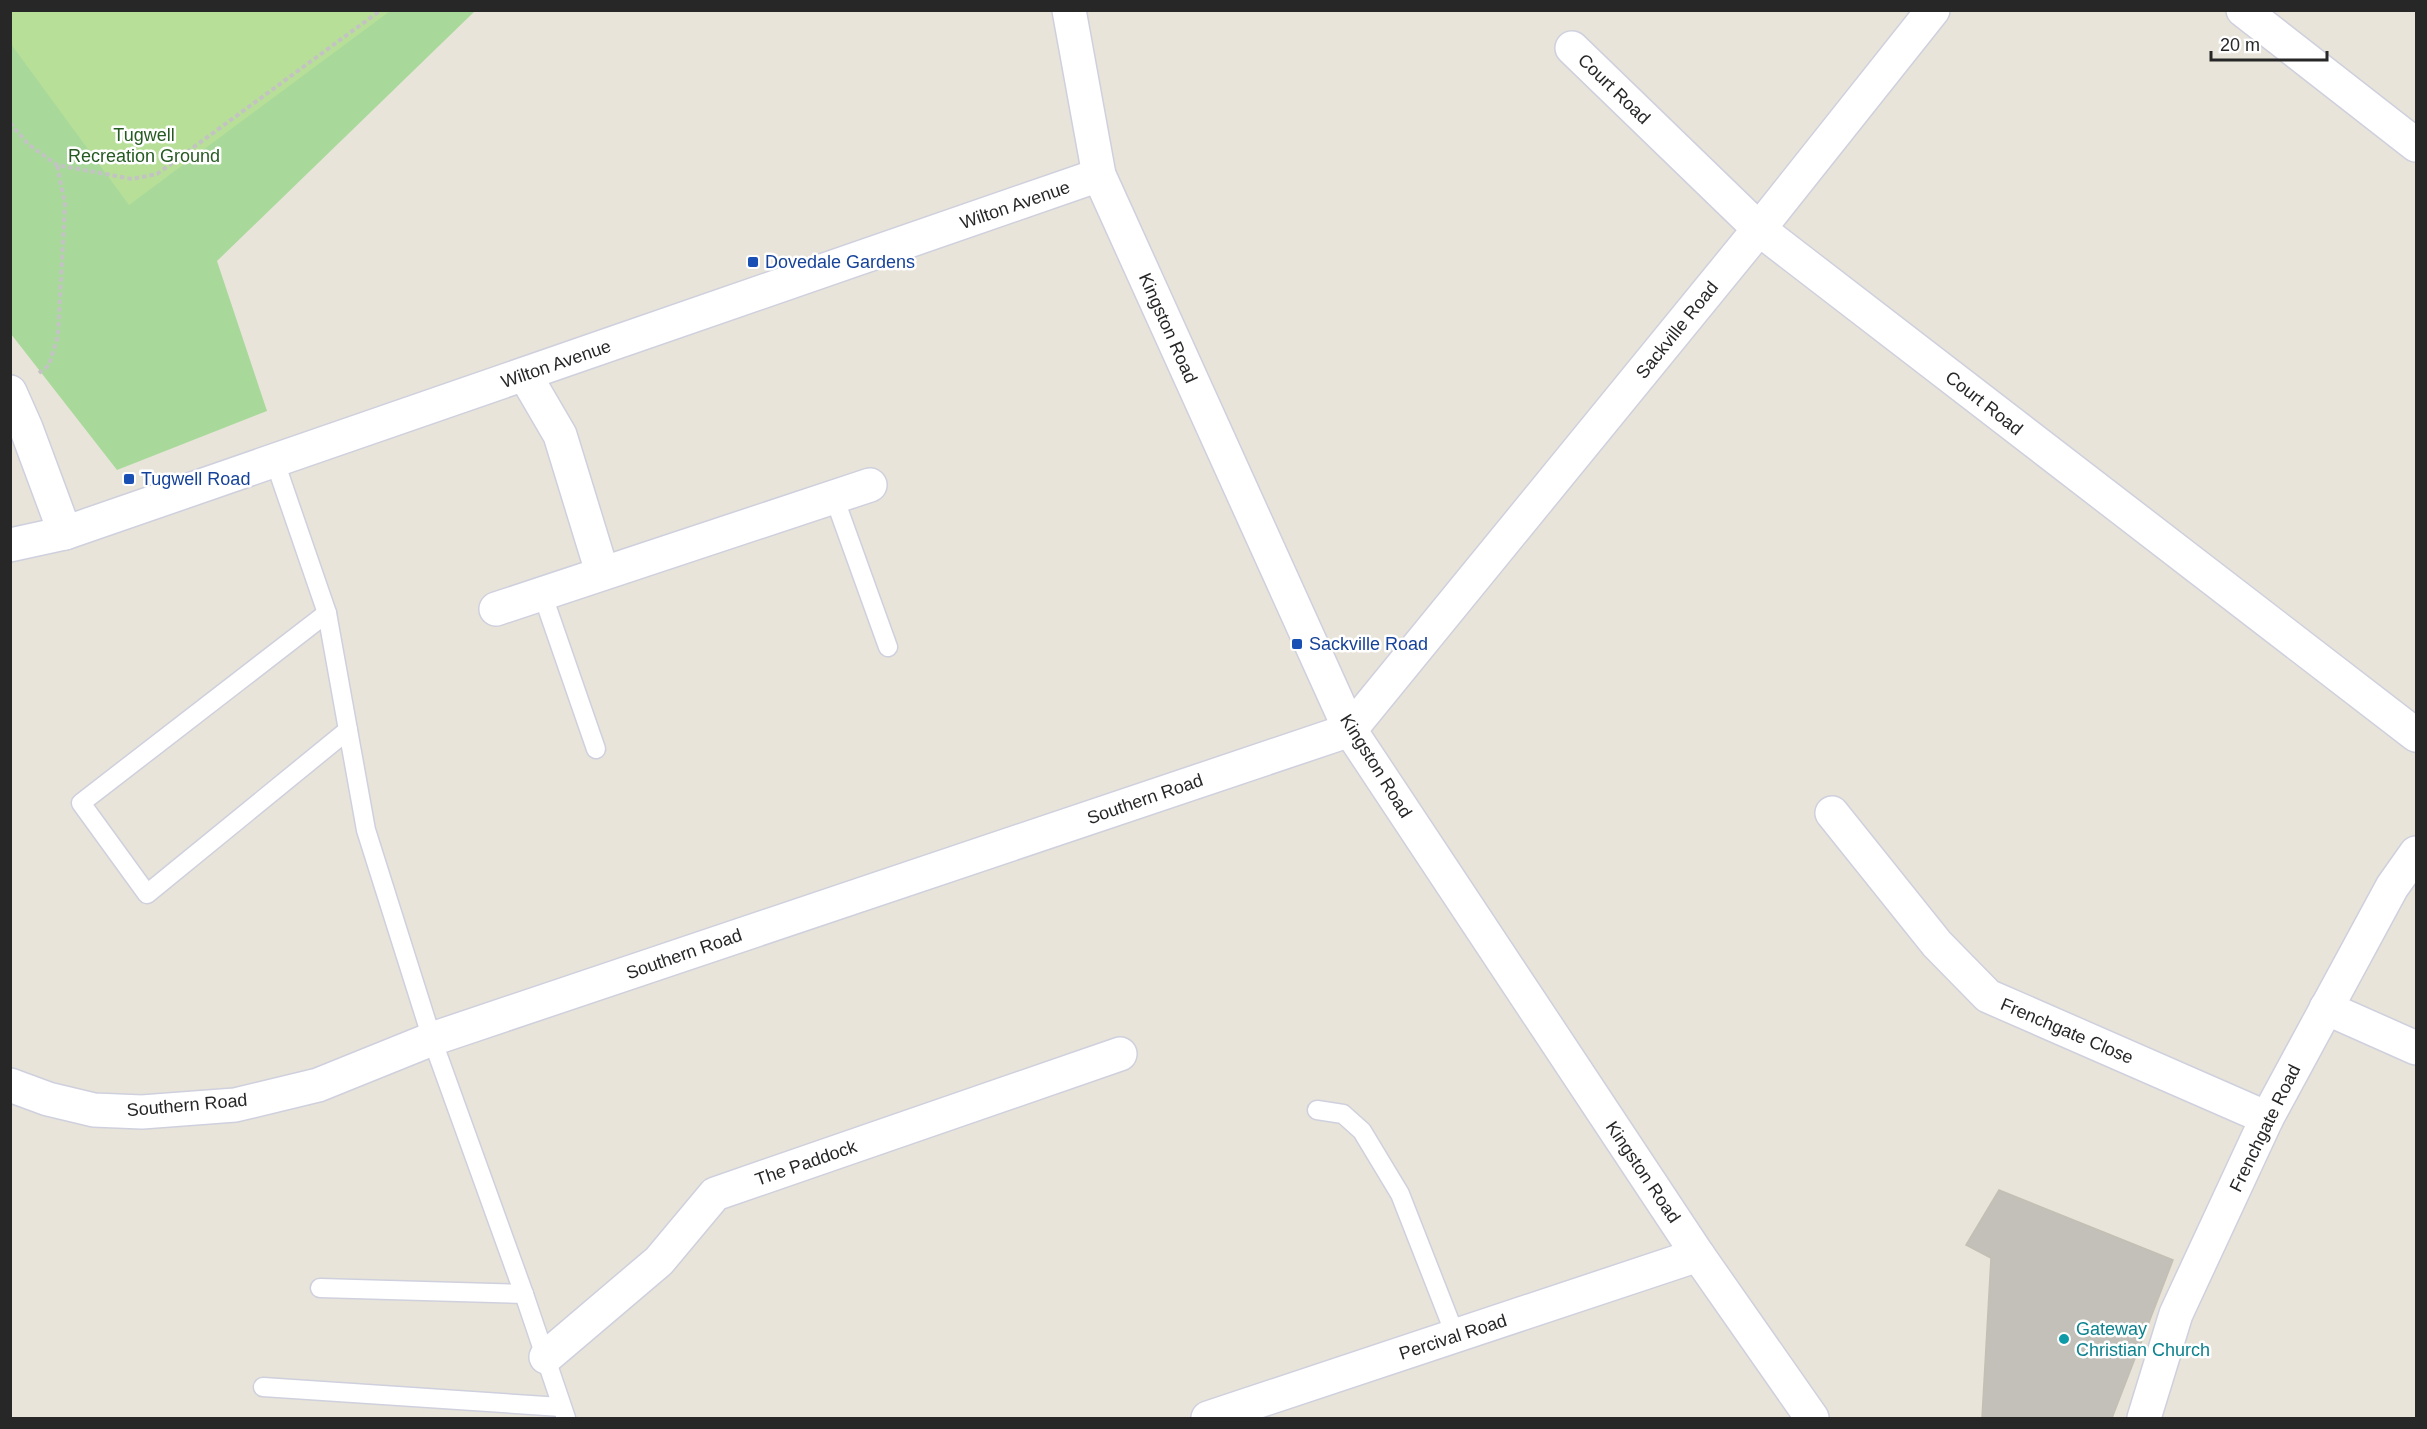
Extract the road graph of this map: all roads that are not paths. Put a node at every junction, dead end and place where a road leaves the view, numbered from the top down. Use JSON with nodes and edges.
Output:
{"nodes":[{"id":1,"x":1069,"y":10,"type":"edge"},
{"id":2,"x":1933,"y":10,"type":"edge"},
{"id":3,"x":2243,"y":10,"type":"edge"},
{"id":4,"x":1572,"y":48,"type":"dead end"},
{"id":5,"x":2416,"y":145,"type":"edge"},
{"id":6,"x":1099,"y":175,"type":"junction"},
{"id":7,"x":1759,"y":229,"type":"junction"},
{"id":8,"x":525,"y":375,"type":"junction"},
{"id":9,"x":11,"y":392,"type":"edge"},
{"id":10,"x":274,"y":459,"type":"junction"},
{"id":11,"x":870,"y":485,"type":"dead end"},
{"id":12,"x":834,"y":497,"type":"junction"},
{"id":13,"x":65,"y":533,"type":"junction"},
{"id":14,"x":10,"y":545,"type":"edge"},
{"id":15,"x":602,"y":572,"type":"junction"},
{"id":16,"x":542,"y":593,"type":"junction"},
{"id":17,"x":496,"y":609,"type":"dead end"},
{"id":18,"x":327,"y":613,"type":"junction"},
{"id":19,"x":888,"y":647,"type":"dead end"},
{"id":20,"x":348,"y":730,"type":"junction"},
{"id":21,"x":1350,"y":730,"type":"junction"},
{"id":22,"x":2416,"y":735,"type":"edge"},
{"id":23,"x":596,"y":749,"type":"dead end"},
{"id":24,"x":1832,"y":813,"type":"dead end"},
{"id":25,"x":2416,"y":853,"type":"edge"},
{"id":26,"x":2326,"y":1008,"type":"junction"},
{"id":27,"x":432,"y":1039,"type":"junction"},
{"id":28,"x":2416,"y":1048,"type":"edge"},
{"id":29,"x":1120,"y":1054,"type":"dead end"},
{"id":30,"x":10,"y":1085,"type":"edge"},
{"id":31,"x":1317,"y":1110,"type":"dead end"},
{"id":32,"x":2268,"y":1118,"type":"junction"},
{"id":33,"x":1698,"y":1255,"type":"junction"},
{"id":34,"x":320,"y":1288,"type":"dead end"},
{"id":35,"x":524,"y":1294,"type":"junction"},
{"id":36,"x":1456,"y":1336,"type":"junction"},
{"id":37,"x":546,"y":1357,"type":"junction"},
{"id":38,"x":263,"y":1387,"type":"dead end"},
{"id":39,"x":563,"y":1413,"type":"edge"},
{"id":40,"x":1208,"y":1419,"type":"edge"},
{"id":41,"x":1812,"y":1419,"type":"edge"},
{"id":42,"x":2144,"y":1419,"type":"edge"}],
"edges":[{"from":1,"to":6,"type":"street","name":"Kingston Road"},
{"from":2,"to":7,"type":"street","name":"Sackville Road"},
{"from":3,"to":5,"type":"street"},
{"from":4,"to":7,"type":"street","name":"Court Road"},
{"from":6,"to":8,"type":"street","name":"Wilton Avenue"},
{"from":6,"to":21,"type":"street","name":"Kingston Road"},
{"from":7,"to":21,"type":"street","name":"Sackville Road"},
{"from":7,"to":22,"type":"street","name":"Court Road"},
{"from":8,"to":10,"type":"street","name":"Wilton Avenue"},
{"from":8,"to":15,"type":"street"},
{"from":9,"to":13,"type":"street"},
{"from":10,"to":13,"type":"street","name":"Wilton Avenue"},
{"from":10,"to":18,"type":"lane"},
{"from":11,"to":12,"type":"street"},
{"from":12,"to":15,"type":"street"},
{"from":12,"to":19,"type":"lane"},
{"from":13,"to":14,"type":"street","name":"Wilton Avenue"},
{"from":15,"to":16,"type":"street"},
{"from":16,"to":17,"type":"street"},
{"from":16,"to":23,"type":"lane"},
{"from":18,"to":20,"type":"lane"},
{"from":18,"to":20,"type":"lane"},
{"from":20,"to":27,"type":"lane"},
{"from":21,"to":27,"type":"street","name":"Southern Road"},
{"from":21,"to":33,"type":"street","name":"Kingston Road"},
{"from":24,"to":32,"type":"street","name":"Frenchgate Close"},
{"from":25,"to":26,"type":"street","name":"Frenchgate Road"},
{"from":26,"to":28,"type":"street"},
{"from":26,"to":32,"type":"street","name":"Frenchgate Road"},
{"from":27,"to":30,"type":"street","name":"Southern Road"},
{"from":27,"to":35,"type":"lane"},
{"from":29,"to":37,"type":"street","name":"The Paddock"},
{"from":31,"to":36,"type":"lane"},
{"from":32,"to":42,"type":"street","name":"Frenchgate Road"},
{"from":33,"to":36,"type":"street","name":"Percival Road"},
{"from":33,"to":41,"type":"street","name":"Kingston Road"},
{"from":34,"to":35,"type":"lane"},
{"from":35,"to":37,"type":"lane"},
{"from":36,"to":40,"type":"street","name":"Percival Road"},
{"from":37,"to":39,"type":"lane"},
{"from":38,"to":39,"type":"lane"}]}
